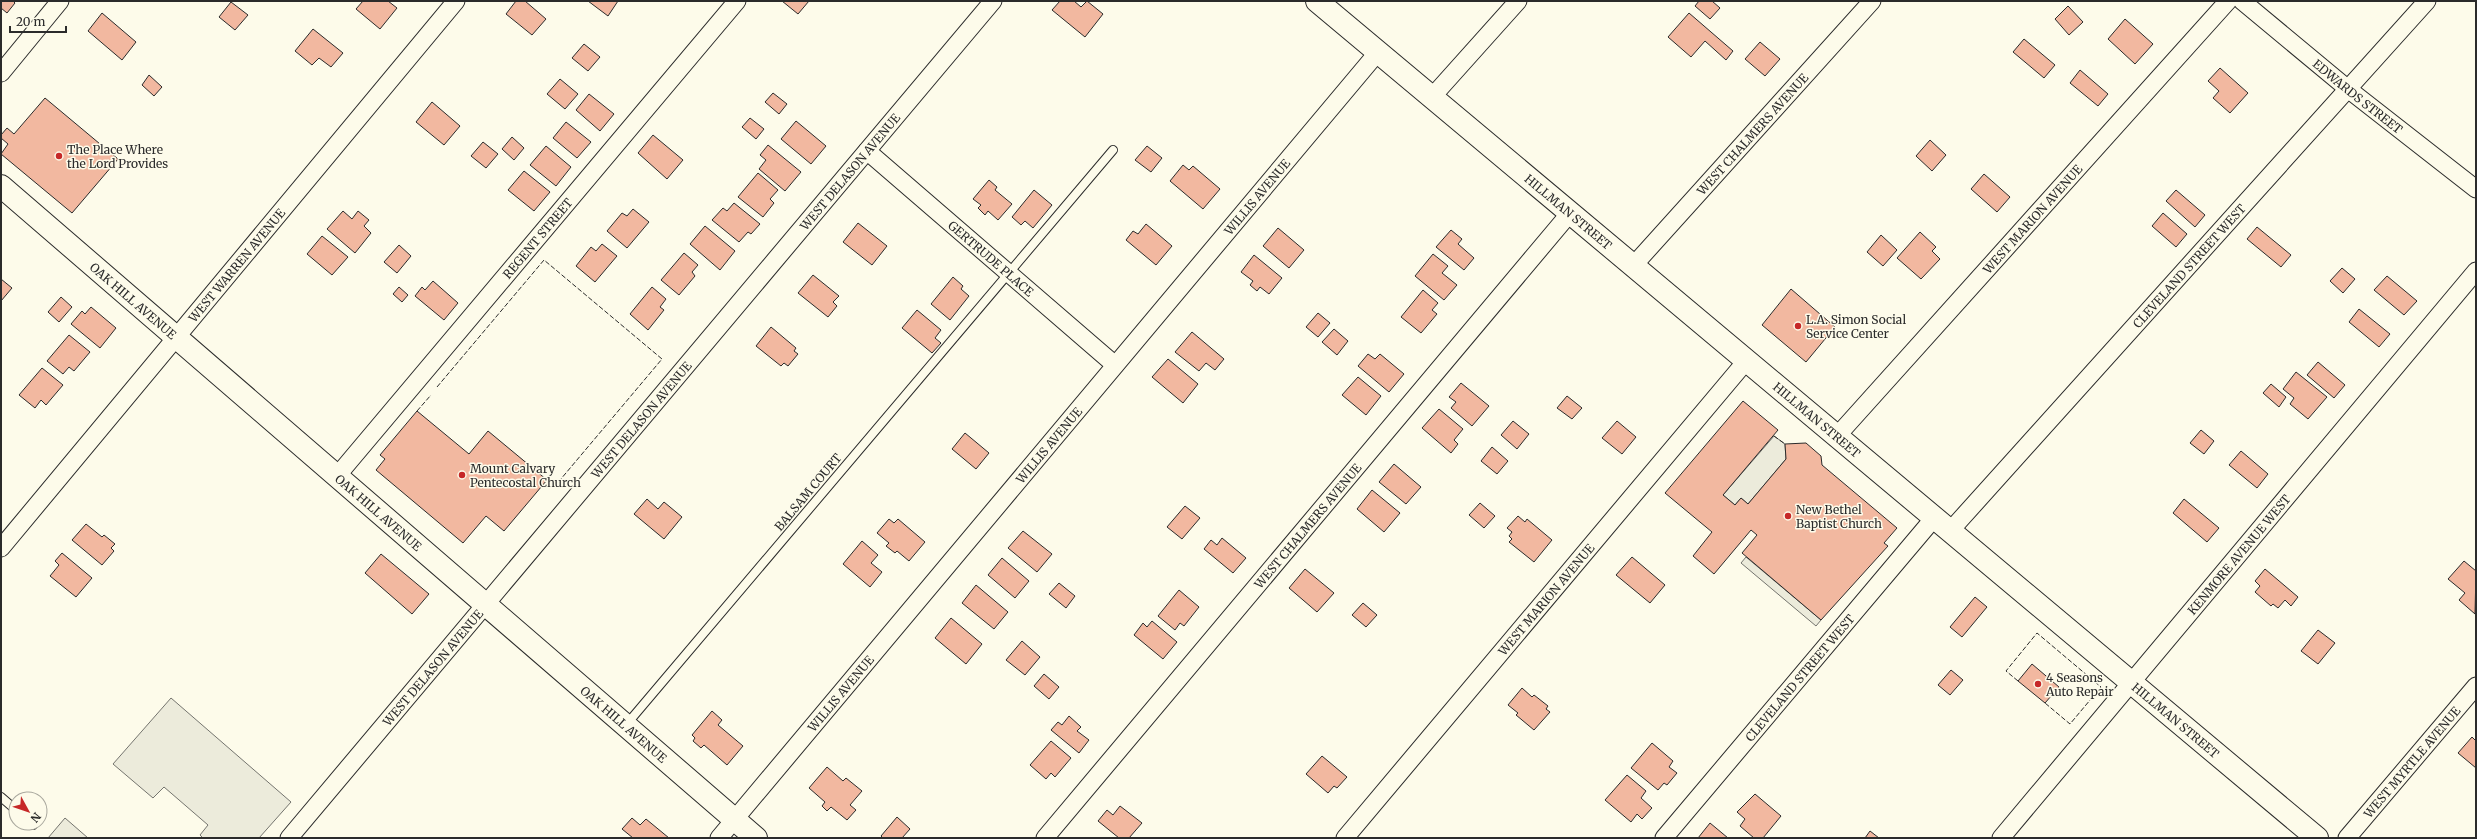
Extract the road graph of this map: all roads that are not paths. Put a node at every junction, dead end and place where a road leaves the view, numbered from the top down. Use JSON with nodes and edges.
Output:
{"nodes":[{"id":1,"x":60,"y":1,"type":"edge"},
{"id":2,"x":456,"y":1,"type":"edge"},
{"id":3,"x":738,"y":1,"type":"edge"},
{"id":4,"x":994,"y":1,"type":"edge"},
{"id":5,"x":1317,"y":1,"type":"edge"},
{"id":6,"x":1518,"y":1,"type":"edge"},
{"id":7,"x":1872,"y":1,"type":"edge"},
{"id":8,"x":2228,"y":1,"type":"edge"},
{"id":9,"x":2242,"y":1,"type":"edge"},
{"id":10,"x":2427,"y":1,"type":"edge"},
{"id":11,"x":1378,"y":52,"type":"junction"},
{"id":12,"x":1,"y":73,"type":"edge"},
{"id":13,"x":2348,"y":89,"type":"junction"},
{"id":14,"x":1432,"y":97,"type":"junction"},
{"id":15,"x":1112,"y":150,"type":"dead end"},
{"id":16,"x":867,"y":151,"type":"junction"},
{"id":17,"x":1,"y":186,"type":"edge"},
{"id":18,"x":2476,"y":189,"type":"edge"},
{"id":19,"x":1570,"y":213,"type":"junction"},
{"id":20,"x":1634,"y":266,"type":"junction"},
{"id":21,"x":2476,"y":271,"type":"edge"},
{"id":22,"x":1008,"y":273,"type":"junction"},
{"id":23,"x":177,"y":338,"type":"junction"},
{"id":24,"x":1747,"y":360,"type":"junction"},
{"id":25,"x":1115,"y":365,"type":"junction"},
{"id":26,"x":1837,"y":436,"type":"junction"},
{"id":27,"x":337,"y":476,"type":"junction"},
{"id":28,"x":1942,"y":524,"type":"junction"},
{"id":29,"x":1,"y":548,"type":"edge"},
{"id":30,"x":485,"y":605,"type":"junction"},
{"id":31,"x":2131,"y":682,"type":"junction"},
{"id":32,"x":2476,"y":686,"type":"edge"},
{"id":33,"x":626,"y":726,"type":"junction"},
{"id":34,"x":734,"y":819,"type":"junction"},
{"id":35,"x":289,"y":838,"type":"edge"},
{"id":36,"x":719,"y":838,"type":"edge"},
{"id":37,"x":756,"y":838,"type":"edge"},
{"id":38,"x":1045,"y":838,"type":"edge"},
{"id":39,"x":1345,"y":838,"type":"edge"},
{"id":40,"x":1664,"y":838,"type":"edge"},
{"id":41,"x":2001,"y":838,"type":"edge"},
{"id":42,"x":2317,"y":838,"type":"edge"},
{"id":43,"x":2347,"y":838,"type":"edge"}],
"edges":[{"from":1,"to":12,"type":"street"},
{"from":2,"to":23,"type":"street","name":"WEST WARREN AVENUE"},
{"from":3,"to":27,"type":"street","name":"REGENT STREET"},
{"from":4,"to":16,"type":"street","name":"WEST DELASON AVENUE"},
{"from":5,"to":11,"type":"street","name":"HILLMAN STREET"},
{"from":6,"to":14,"type":"street"},
{"from":7,"to":20,"type":"street","name":"WEST CHALMERS AVENUE"},
{"from":8,"to":26,"type":"street","name":"WEST MARION AVENUE"},
{"from":9,"to":13,"type":"street","name":"EDWARDS STREET"},
{"from":10,"to":13,"type":"street","name":"CLEVELAND STREET WEST"},
{"from":11,"to":14,"type":"street","name":"HILLMAN STREET"},
{"from":11,"to":25,"type":"street","name":"WILLIS AVENUE"},
{"from":13,"to":18,"type":"street","name":"EDWARDS STREET"},
{"from":13,"to":28,"type":"street","name":"CLEVELAND STREET WEST"},
{"from":14,"to":19,"type":"street","name":"HILLMAN STREET"},
{"from":15,"to":22,"type":"lane","name":"BALSAM COURT"},
{"from":16,"to":22,"type":"street","name":"GERTRUDE PLACE"},
{"from":16,"to":30,"type":"street","name":"WEST DELASON AVENUE"},
{"from":17,"to":23,"type":"street","name":"OAK HILL AVENUE"},
{"from":19,"to":20,"type":"street","name":"HILLMAN STREET"},
{"from":19,"to":38,"type":"street","name":"WEST CHALMERS AVENUE"},
{"from":20,"to":24,"type":"street","name":"HILLMAN STREET"},
{"from":21,"to":31,"type":"street","name":"KENMORE AVENUE WEST"},
{"from":22,"to":25,"type":"street","name":"GERTRUDE PLACE"},
{"from":22,"to":33,"type":"lane","name":"BALSAM COURT"},
{"from":23,"to":27,"type":"street","name":"OAK HILL AVENUE"},
{"from":23,"to":29,"type":"street","name":"WEST WARREN AVENUE"},
{"from":24,"to":26,"type":"street","name":"HILLMAN STREET"},
{"from":24,"to":39,"type":"street","name":"WEST MARION AVENUE"},
{"from":25,"to":34,"type":"street","name":"WILLIS AVENUE"},
{"from":26,"to":28,"type":"street","name":"HILLMAN STREET"},
{"from":27,"to":30,"type":"street","name":"OAK HILL AVENUE"},
{"from":28,"to":31,"type":"street","name":"HILLMAN STREET"},
{"from":28,"to":40,"type":"street","name":"CLEVELAND STREET WEST"},
{"from":30,"to":33,"type":"street","name":"OAK HILL AVENUE"},
{"from":30,"to":35,"type":"street","name":"WEST DELASON AVENUE"},
{"from":31,"to":41,"type":"street","name":"KENMORE AVENUE WEST"},
{"from":31,"to":42,"type":"street","name":"HILLMAN STREET"},
{"from":32,"to":43,"type":"street","name":"WEST MYRTLE AVENUE"},
{"from":33,"to":34,"type":"street","name":"OAK HILL AVENUE"},
{"from":34,"to":36,"type":"street","name":"WILLIS AVENUE"},
{"from":34,"to":37,"type":"street","name":"OAK HILL AVENUE"}]}
